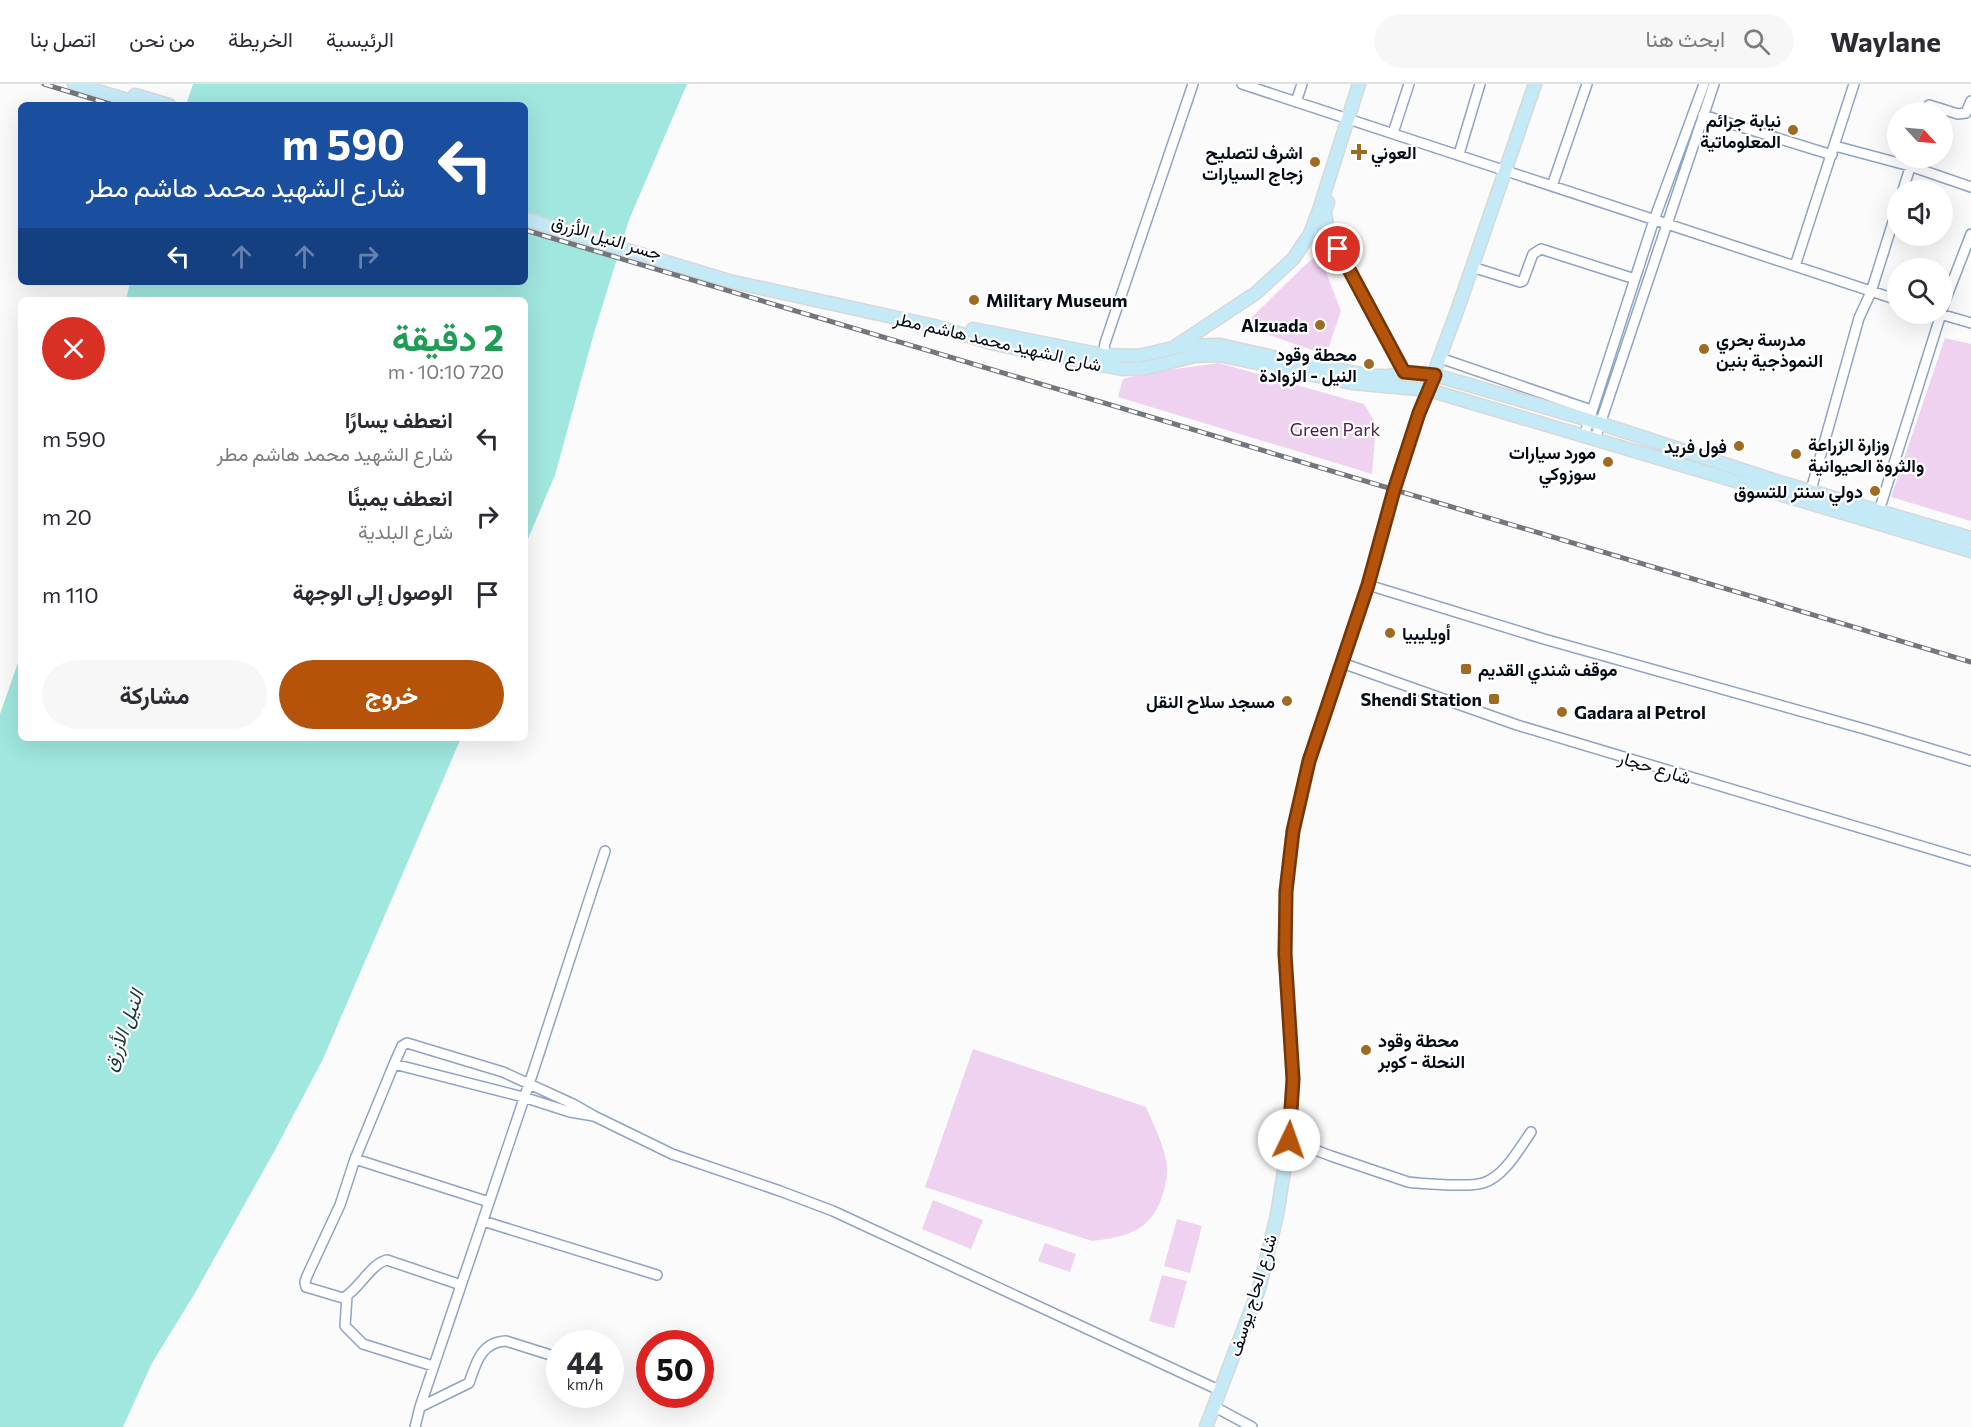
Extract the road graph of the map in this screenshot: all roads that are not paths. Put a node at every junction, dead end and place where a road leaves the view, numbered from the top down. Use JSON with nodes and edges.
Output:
{"nodes":[{"id":1,"x":74,"y":84,"type":"edge"},
{"id":2,"x":99,"y":84,"type":"edge"},
{"id":3,"x":1193,"y":84,"type":"edge"},
{"id":4,"x":1242,"y":84,"type":"edge"},
{"id":5,"x":1302,"y":84,"type":"edge"},
{"id":6,"x":1359,"y":84,"type":"edge"},
{"id":7,"x":1366,"y":84,"type":"edge"},
{"id":8,"x":1409,"y":84,"type":"edge"},
{"id":9,"x":1480,"y":84,"type":"edge"},
{"id":10,"x":1535,"y":84,"type":"edge"},
{"id":11,"x":1587,"y":84,"type":"edge"},
{"id":12,"x":1704,"y":84,"type":"edge"},
{"id":13,"x":1714,"y":84,"type":"edge"},
{"id":14,"x":1854,"y":84,"type":"edge"},
{"id":15,"x":1254,"y":86,"type":"edge"},
{"id":16,"x":1971,"y":101,"type":"edge"},
{"id":17,"x":134,"y":102,"type":"edge"},
{"id":18,"x":159,"y":102,"type":"edge"},
{"id":19,"x":1296,"y":102,"type":"junction"},
{"id":20,"x":1953,"y":112,"type":"edge"},
{"id":21,"x":1703,"y":115,"type":"junction"},
{"id":22,"x":1350,"y":120,"type":"junction"},
{"id":23,"x":1393,"y":133,"type":"junction"},
{"id":24,"x":1833,"y":150,"type":"junction"},
{"id":25,"x":1459,"y":154,"type":"junction"},
{"id":26,"x":1887,"y":158,"type":"edge"},
{"id":27,"x":1925,"y":168,"type":"edge"},
{"id":28,"x":1505,"y":170,"type":"junction"},
{"id":29,"x":1552,"y":186,"type":"junction"},
{"id":30,"x":1971,"y":187,"type":"edge"},
{"id":31,"x":528,"y":213,"type":"edge"},
{"id":32,"x":528,"y":220,"type":"edge"},
{"id":33,"x":1654,"y":220,"type":"junction"},
{"id":34,"x":1666,"y":225,"type":"junction"},
{"id":35,"x":1971,"y":234,"type":"edge"},
{"id":36,"x":1887,"y":240,"type":"edge"},
{"id":37,"x":688,"y":265,"type":"junction"},
{"id":38,"x":1795,"y":266,"type":"junction"},
{"id":39,"x":1472,"y":267,"type":"junction"},
{"id":40,"x":1635,"y":279,"type":"junction"},
{"id":41,"x":1953,"y":281,"type":"edge"},
{"id":42,"x":1870,"y":292,"type":"junction"},
{"id":43,"x":1887,"y":297,"type":"edge"},
{"id":44,"x":1953,"y":317,"type":"edge"},
{"id":45,"x":1971,"y":323,"type":"edge"},
{"id":46,"x":1938,"y":324,"type":"edge"},
{"id":47,"x":1172,"y":349,"type":"junction"},
{"id":48,"x":1103,"y":355,"type":"junction"},
{"id":49,"x":1440,"y":358,"type":"junction"},
{"id":50,"x":1404,"y":372,"type":"junction"},
{"id":51,"x":1435,"y":375,"type":"junction"},
{"id":52,"x":1429,"y":390,"type":"junction"},
{"id":53,"x":1593,"y":418,"type":"junction"},
{"id":54,"x":1589,"y":437,"type":"junction"},
{"id":55,"x":1811,"y":490,"type":"junction"},
{"id":56,"x":1879,"y":511,"type":"junction"},
{"id":57,"x":1971,"y":538,"type":"edge"},
{"id":58,"x":1971,"y":551,"type":"edge"},
{"id":59,"x":1368,"y":585,"type":"junction"},
{"id":60,"x":1342,"y":663,"type":"junction"},
{"id":61,"x":1971,"y":761,"type":"edge"},
{"id":62,"x":604,"y":851,"type":"dead end"},
{"id":63,"x":1971,"y":861,"type":"edge"},
{"id":64,"x":394,"y":1064,"type":"junction"},
{"id":65,"x":529,"y":1083,"type":"junction"},
{"id":66,"x":524,"y":1097,"type":"junction"},
{"id":67,"x":594,"y":1116,"type":"junction"},
{"id":68,"x":1532,"y":1132,"type":"dead end"},
{"id":69,"x":1289,"y":1140,"type":"junction"},
{"id":70,"x":354,"y":1159,"type":"junction"},
{"id":71,"x":489,"y":1202,"type":"junction"},
{"id":72,"x":483,"y":1221,"type":"junction"},
{"id":73,"x":657,"y":1275,"type":"dead end"},
{"id":74,"x":461,"y":1285,"type":"junction"},
{"id":75,"x":347,"y":1296,"type":"junction"},
{"id":76,"x":546,"y":1354,"type":"edge"},
{"id":77,"x":433,"y":1366,"type":"junction"},
{"id":78,"x":1221,"y":1391,"type":"junction"},
{"id":79,"x":420,"y":1407,"type":"junction"},
{"id":80,"x":1215,"y":1407,"type":"junction"},
{"id":81,"x":415,"y":1427,"type":"edge"},
{"id":82,"x":1206,"y":1427,"type":"edge"},
{"id":83,"x":1252,"y":1427,"type":"edge"}],
"edges":[{"from":1,"to":17,"type":"main road"},
{"from":2,"to":18,"type":"main road"},
{"from":3,"to":48,"type":"street"},
{"from":4,"to":15,"type":"street"},
{"from":5,"to":19,"type":"street"},
{"from":6,"to":22,"type":"main road"},
{"from":7,"to":22,"type":"main road"},
{"from":8,"to":23,"type":"street"},
{"from":9,"to":25,"type":"street"},
{"from":10,"to":28,"type":"main road","name":"شارع الحاج يوسف"},
{"from":11,"to":29,"type":"street"},
{"from":12,"to":33,"type":"street"},
{"from":13,"to":21,"type":"street"},
{"from":14,"to":24,"type":"street"},
{"from":15,"to":19,"type":"street"},
{"from":16,"to":20,"type":"street"},
{"from":19,"to":22,"type":"street"},
{"from":21,"to":24,"type":"street"},
{"from":21,"to":34,"type":"street"},
{"from":22,"to":23,"type":"street"},
{"from":22,"to":47,"type":"main road"},
{"from":22,"to":50,"type":"main road"},
{"from":23,"to":25,"type":"street"},
{"from":24,"to":26,"type":"street"},
{"from":24,"to":38,"type":"street"},
{"from":25,"to":28,"type":"street"},
{"from":27,"to":30,"type":"street"},
{"from":28,"to":29,"type":"street"},
{"from":28,"to":39,"type":"main road","name":"شارع الحاج يوسف"},
{"from":29,"to":33,"type":"street"},
{"from":31,"to":37,"type":"main road","name":"جسر النيل الأزرق"},
{"from":32,"to":37,"type":"main road"},
{"from":33,"to":34,"type":"street"},
{"from":33,"to":40,"type":"street"},
{"from":34,"to":38,"type":"street"},
{"from":34,"to":53,"type":"street"},
{"from":35,"to":41,"type":"street"},
{"from":36,"to":42,"type":"street"},
{"from":37,"to":48,"type":"main road","name":"شارع الشهيد محمد هاشم مطر"},
{"from":37,"to":52,"type":"main road","name":"شارع الشهيد محمد هاشم مطر"},
{"from":38,"to":42,"type":"street"},
{"from":39,"to":40,"type":"street"},
{"from":39,"to":49,"type":"main road","name":"شارع الحاج يوسف"},
{"from":40,"to":53,"type":"street"},
{"from":42,"to":43,"type":"street"},
{"from":42,"to":55,"type":"street"},
{"from":44,"to":45,"type":"street"},
{"from":46,"to":56,"type":"street"},
{"from":47,"to":48,"type":"main road","name":"شارع الشهيد محمد هاشم مطر"},
{"from":47,"to":50,"type":"main road","name":"شارع الشهيد محمد هاشم مطر"},
{"from":49,"to":51,"type":"main road","name":"شارع الحاج يوسف"},
{"from":49,"to":53,"type":"street"},
{"from":50,"to":51,"type":"main road","name":"شارع الشهيد محمد هاشم مطر"},
{"from":51,"to":52,"type":"main road","name":"شارع الحاج يوسف"},
{"from":51,"to":53,"type":"main road","name":"شارع الشهيد محمد هاشم مطر"},
{"from":52,"to":54,"type":"main road","name":"شارع الشهيد محمد هاشم مطر"},
{"from":52,"to":59,"type":"main road","name":"شارع الحاج يوسف"},
{"from":53,"to":54,"type":"street"},
{"from":53,"to":55,"type":"main road","name":"شارع الشهيد محمد هاشم مطر"},
{"from":54,"to":58,"type":"main road","name":"شارع الشهيد محمد هاشم مطر"},
{"from":55,"to":56,"type":"main road","name":"شارع الشهيد محمد هاشم مطر"},
{"from":56,"to":57,"type":"main road","name":"شارع الشهيد محمد هاشم مطر"},
{"from":59,"to":60,"type":"main road","name":"شارع الحاج يوسف"},
{"from":59,"to":61,"type":"street"},
{"from":60,"to":63,"type":"street","name":"شارع حجار"},
{"from":60,"to":69,"type":"main road","name":"شارع الحاج يوسف"},
{"from":62,"to":65,"type":"street"},
{"from":64,"to":65,"type":"street"},
{"from":64,"to":66,"type":"street"},
{"from":64,"to":70,"type":"street"},
{"from":65,"to":66,"type":"street"},
{"from":65,"to":67,"type":"street"},
{"from":66,"to":67,"type":"street"},
{"from":66,"to":71,"type":"street"},
{"from":67,"to":78,"type":"street"},
{"from":68,"to":69,"type":"street"},
{"from":69,"to":78,"type":"main road","name":"شارع الحاج يوسف"},
{"from":70,"to":71,"type":"street"},
{"from":70,"to":75,"type":"street"},
{"from":71,"to":72,"type":"street"},
{"from":72,"to":73,"type":"street"},
{"from":72,"to":74,"type":"street"},
{"from":74,"to":75,"type":"street"},
{"from":74,"to":77,"type":"street"},
{"from":75,"to":77,"type":"street"},
{"from":76,"to":79,"type":"street"},
{"from":77,"to":79,"type":"street"},
{"from":78,"to":80,"type":"main road","name":"شارع الحاج يوسف"},
{"from":79,"to":81,"type":"street"},
{"from":80,"to":82,"type":"main road","name":"شارع الحاج يوسف"},
{"from":80,"to":83,"type":"street"}]}
